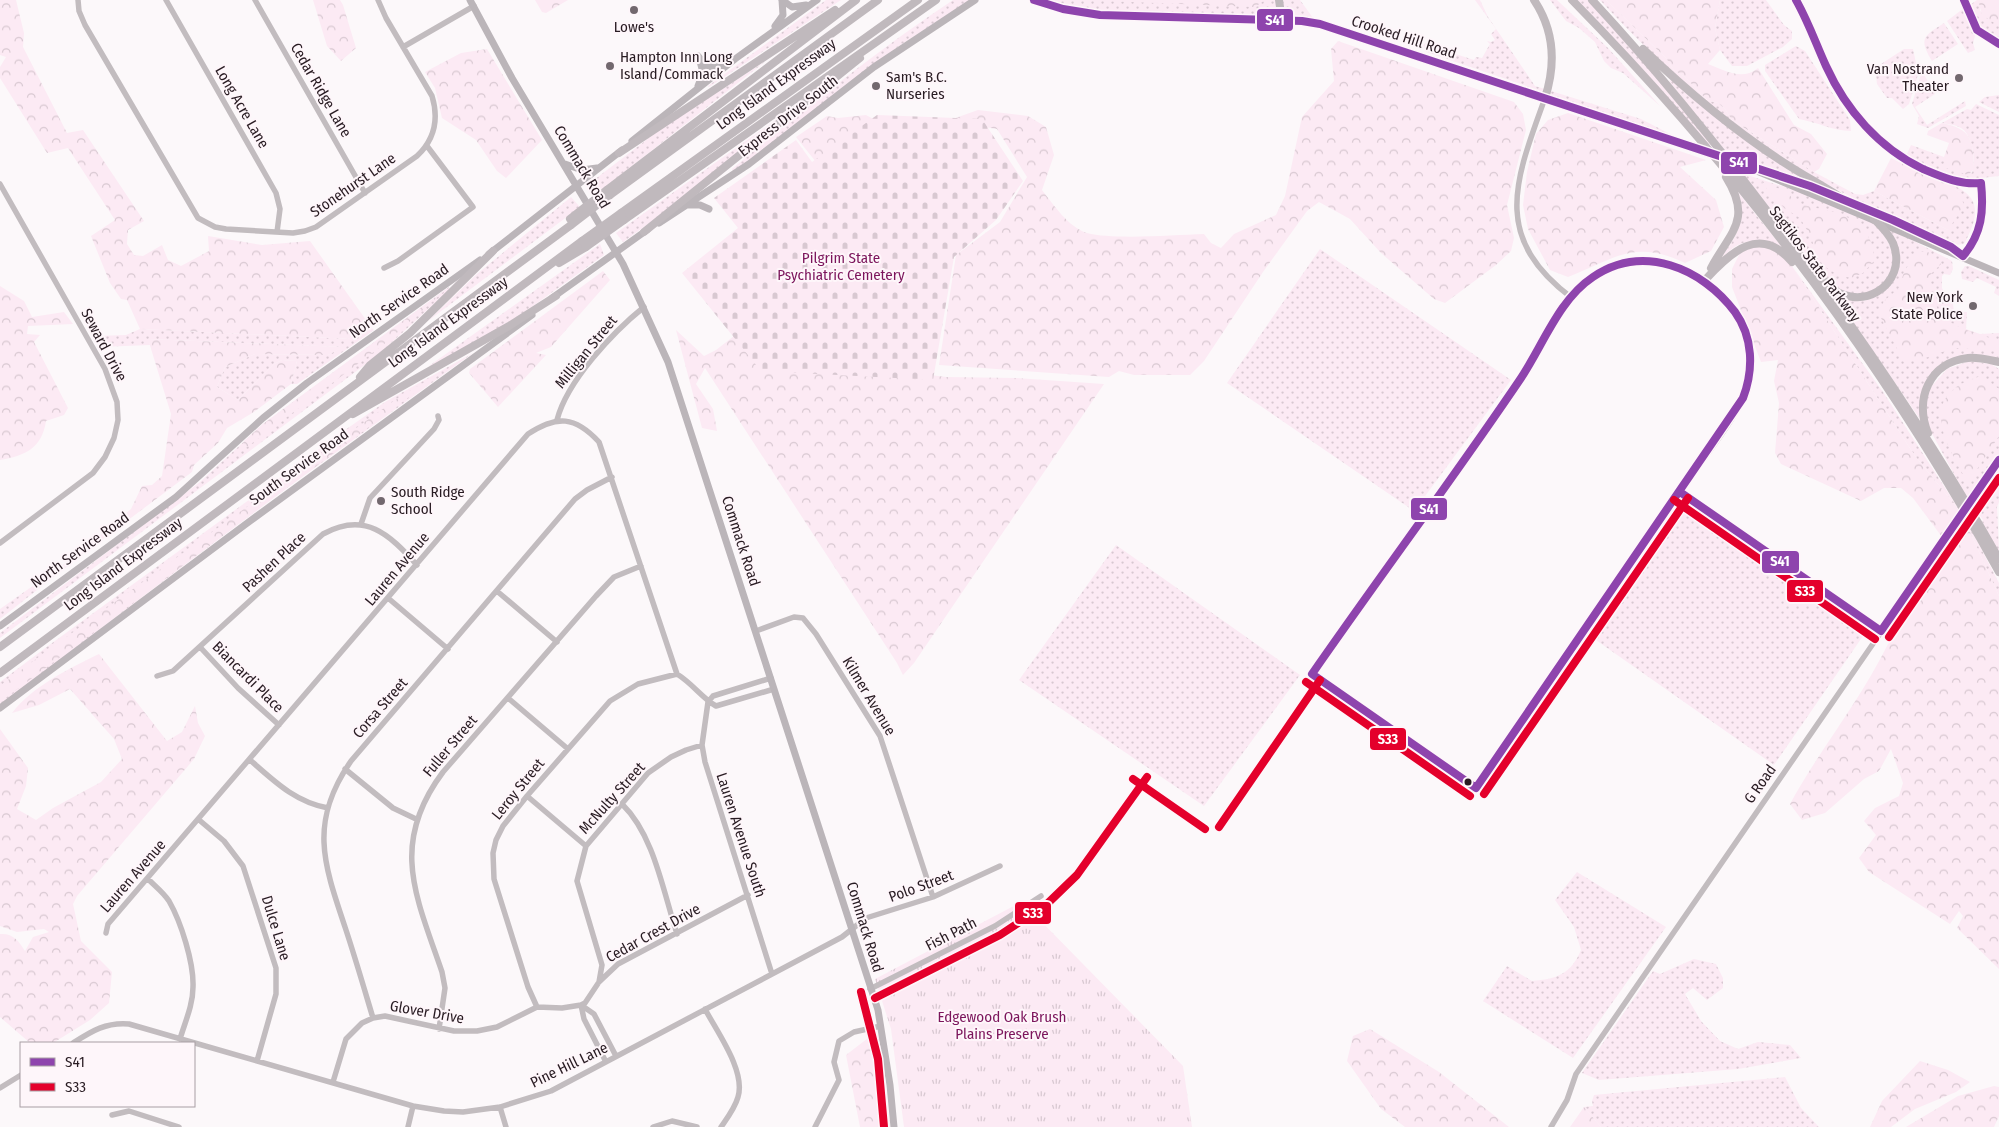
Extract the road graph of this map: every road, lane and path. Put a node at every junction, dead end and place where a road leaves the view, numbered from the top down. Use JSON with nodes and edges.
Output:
{"nodes":[{"id":1,"x":78,"y":0,"type":"edge"},
{"id":2,"x":166,"y":0,"type":"edge"},
{"id":3,"x":255,"y":0,"type":"edge"},
{"id":4,"x":378,"y":0,"type":"edge"},
{"id":5,"x":782,"y":0,"type":"edge"},
{"id":6,"x":854,"y":0,"type":"edge"},
{"id":7,"x":878,"y":0,"type":"edge"},
{"id":8,"x":918,"y":0,"type":"edge"},
{"id":9,"x":936,"y":0,"type":"edge"},
{"id":10,"x":974,"y":0,"type":"edge"},
{"id":11,"x":1034,"y":0,"type":"edge"},
{"id":12,"x":1279,"y":0,"type":"edge"},
{"id":13,"x":1534,"y":0,"type":"edge"},
{"id":14,"x":1567,"y":0,"type":"edge"},
{"id":15,"x":1572,"y":0,"type":"edge"},
{"id":16,"x":1592,"y":0,"type":"edge"},
{"id":17,"x":814,"y":2,"type":"edge"},
{"id":18,"x":472,"y":3,"type":"edge"},
{"id":19,"x":1608,"y":18,"type":"junction"},
{"id":20,"x":1590,"y":19,"type":"junction"},
{"id":21,"x":1282,"y":21,"type":"junction"},
{"id":22,"x":888,"y":33,"type":"junction"},
{"id":23,"x":763,"y":39,"type":"junction"},
{"id":24,"x":403,"y":47,"type":"junction"},
{"id":25,"x":735,"y":60,"type":"junction"},
{"id":26,"x":694,"y":92,"type":"junction"},
{"id":27,"x":1544,"y":98,"type":"junction"},
{"id":28,"x":427,"y":146,"type":"junction"},
{"id":29,"x":1707,"y":148,"type":"junction"},
{"id":30,"x":619,"y":153,"type":"junction"},
{"id":31,"x":565,"y":164,"type":"junction"},
{"id":32,"x":600,"y":167,"type":"junction"},
{"id":33,"x":1752,"y":168,"type":"junction"},
{"id":34,"x":0,"y":184,"type":"edge"},
{"id":35,"x":578,"y":185,"type":"junction"},
{"id":36,"x":712,"y":189,"type":"junction"},
{"id":37,"x":365,"y":193,"type":"junction"},
{"id":38,"x":609,"y":193,"type":"junction"},
{"id":39,"x":1845,"y":200,"type":"junction"},
{"id":40,"x":688,"y":205,"type":"junction"},
{"id":41,"x":623,"y":216,"type":"junction"},
{"id":42,"x":1874,"y":219,"type":"junction"},
{"id":43,"x":277,"y":232,"type":"junction"},
{"id":44,"x":644,"y":232,"type":"junction"},
{"id":45,"x":493,"y":251,"type":"junction"},
{"id":46,"x":616,"y":252,"type":"junction"},
{"id":47,"x":1799,"y":253,"type":"junction"},
{"id":48,"x":1963,"y":256,"type":"junction"},
{"id":49,"x":384,"y":268,"type":"dead end"},
{"id":50,"x":1999,"y":273,"type":"edge"},
{"id":51,"x":1706,"y":279,"type":"junction"},
{"id":52,"x":556,"y":296,"type":"junction"},
{"id":53,"x":644,"y":307,"type":"junction"},
{"id":54,"x":1832,"y":309,"type":"junction"},
{"id":55,"x":1997,"y":362,"type":"edge"},
{"id":56,"x":352,"y":386,"type":"junction"},
{"id":57,"x":438,"y":416,"type":"dead end"},
{"id":58,"x":557,"y":420,"type":"junction"},
{"id":59,"x":331,"y":426,"type":"junction"},
{"id":60,"x":1935,"y":452,"type":"junction"},
{"id":61,"x":1999,"y":460,"type":"edge"},
{"id":62,"x":612,"y":477,"type":"junction"},
{"id":63,"x":361,"y":524,"type":"junction"},
{"id":64,"x":0,"y":543,"type":"edge"},
{"id":65,"x":1999,"y":558,"type":"edge"},
{"id":66,"x":417,"y":565,"type":"junction"},
{"id":67,"x":641,"y":566,"type":"junction"},
{"id":68,"x":1999,"y":572,"type":"edge"},
{"id":69,"x":498,"y":592,"type":"junction"},
{"id":70,"x":388,"y":598,"type":"junction"},
{"id":71,"x":0,"y":626,"type":"edge"},
{"id":72,"x":1881,"y":630,"type":"junction"},
{"id":73,"x":756,"y":631,"type":"junction"},
{"id":74,"x":557,"y":642,"type":"junction"},
{"id":75,"x":0,"y":646,"type":"edge"},
{"id":76,"x":200,"y":647,"type":"junction"},
{"id":77,"x":448,"y":649,"type":"junction"},
{"id":78,"x":0,"y":673,"type":"edge"},
{"id":79,"x":677,"y":674,"type":"junction"},
{"id":80,"x":158,"y":676,"type":"dead end"},
{"id":81,"x":771,"y":678,"type":"junction"},
{"id":82,"x":774,"y":689,"type":"junction"},
{"id":83,"x":508,"y":698,"type":"junction"},
{"id":84,"x":708,"y":702,"type":"junction"},
{"id":85,"x":0,"y":708,"type":"edge"},
{"id":86,"x":279,"y":725,"type":"junction"},
{"id":87,"x":702,"y":745,"type":"junction"},
{"id":88,"x":568,"y":749,"type":"junction"},
{"id":89,"x":250,"y":760,"type":"junction"},
{"id":90,"x":346,"y":770,"type":"junction"},
{"id":91,"x":527,"y":796,"type":"junction"},
{"id":92,"x":622,"y":804,"type":"junction"},
{"id":93,"x":328,"y":808,"type":"junction"},
{"id":94,"x":198,"y":819,"type":"junction"},
{"id":95,"x":416,"y":819,"type":"junction"},
{"id":96,"x":586,"y":846,"type":"junction"},
{"id":97,"x":1000,"y":866,"type":"dead end"},
{"id":98,"x":148,"y":879,"type":"junction"},
{"id":99,"x":748,"y":895,"type":"junction"},
{"id":100,"x":1041,"y":896,"type":"dead end"},
{"id":101,"x":933,"y":897,"type":"junction"},
{"id":102,"x":852,"y":929,"type":"junction"},
{"id":103,"x":106,"y":933,"type":"dead end"},
{"id":104,"x":676,"y":934,"type":"junction"},
{"id":105,"x":772,"y":974,"type":"junction"},
{"id":106,"x":599,"y":982,"type":"junction"},
{"id":107,"x":870,"y":989,"type":"junction"},
{"id":108,"x":581,"y":1005,"type":"junction"},
{"id":109,"x":537,"y":1007,"type":"junction"},
{"id":110,"x":705,"y":1009,"type":"junction"},
{"id":111,"x":373,"y":1018,"type":"junction"},
{"id":112,"x":881,"y":1026,"type":"junction"},
{"id":113,"x":439,"y":1028,"type":"junction"},
{"id":114,"x":180,"y":1039,"type":"junction"},
{"id":115,"x":75,"y":1042,"type":"edge"},
{"id":116,"x":190,"y":1042,"type":"edge"},
{"id":117,"x":195,"y":1043,"type":"edge"},
{"id":118,"x":616,"y":1056,"type":"junction"},
{"id":119,"x":257,"y":1061,"type":"junction"},
{"id":120,"x":606,"y":1062,"type":"junction"},
{"id":121,"x":20,"y":1076,"type":"edge"},
{"id":122,"x":333,"y":1082,"type":"junction"},
{"id":123,"x":0,"y":1088,"type":"edge"},
{"id":124,"x":413,"y":1106,"type":"junction"},
{"id":125,"x":500,"y":1107,"type":"junction"},
{"id":126,"x":112,"y":1115,"type":"dead end"},
{"id":127,"x":179,"y":1127,"type":"edge"},
{"id":128,"x":408,"y":1127,"type":"edge"},
{"id":129,"x":506,"y":1127,"type":"edge"},
{"id":130,"x":654,"y":1127,"type":"edge"},
{"id":131,"x":697,"y":1127,"type":"edge"},
{"id":132,"x":721,"y":1127,"type":"edge"},
{"id":133,"x":814,"y":1127,"type":"edge"},
{"id":134,"x":894,"y":1127,"type":"edge"},
{"id":135,"x":1551,"y":1127,"type":"edge"}],
"edges":[{"from":1,"to":43,"type":"street","name":"Stonehurst Lane"},
{"from":2,"to":43,"type":"street","name":"Long Acre Lane"},
{"from":3,"to":37,"type":"street","name":"Cedar Ridge Lane"},
{"from":4,"to":24,"type":"street"},
{"from":5,"to":17,"type":"main road"},
{"from":5,"to":23,"type":"main road"},
{"from":6,"to":30,"type":"highway"},
{"from":6,"to":38,"type":"highway"},
{"from":7,"to":38,"type":"highway","name":"Long Island Expressway"},
{"from":8,"to":41,"type":"highway","name":"Long Island Expressway"},
{"from":9,"to":22,"type":"highway"},
{"from":10,"to":36,"type":"main road","name":"Express Drive South"},
{"from":11,"to":21,"type":"main road","name":"Crooked Hill Road"},
{"from":12,"to":21,"type":"highway"},
{"from":13,"to":27,"type":"highway"},
{"from":14,"to":20,"type":"highway"},
{"from":15,"to":20,"type":"highway","name":"Sagtikos State Parkway"},
{"from":16,"to":19,"type":"highway","name":"Sagtikos State Parkway"},
{"from":17,"to":23,"type":"main road","name":"North Service Road"},
{"from":18,"to":24,"type":"street"},
{"from":18,"to":31,"type":"main road","name":"Commack Road"},
{"from":19,"to":39,"type":"highway"},
{"from":19,"to":47,"type":"highway","name":"Sagtikos State Parkway"},
{"from":20,"to":29,"type":"highway","name":"Sagtikos State Parkway"},
{"from":21,"to":27,"type":"main road","name":"Crooked Hill Road"},
{"from":22,"to":41,"type":"highway"},
{"from":22,"to":44,"type":"highway"},
{"from":23,"to":25,"type":"main road","name":"North Service Road"},
{"from":24,"to":28,"type":"street"},
{"from":25,"to":26,"type":"main road","name":"North Service Road"},
{"from":25,"to":26,"type":"main road"},
{"from":26,"to":30,"type":"main road","name":"North Service Road"},
{"from":27,"to":33,"type":"main road","name":"Crooked Hill Road","bridge":true},
{"from":27,"to":51,"type":"street"},
{"from":28,"to":37,"type":"street","name":"Stonehurst Lane"},
{"from":28,"to":49,"type":"street"},
{"from":29,"to":51,"type":"highway"},
{"from":29,"to":54,"type":"highway","name":"Sagtikos State Parkway"},
{"from":30,"to":32,"type":"main road","name":"North Service Road"},
{"from":31,"to":32,"type":"main road"},
{"from":31,"to":35,"type":"main road","name":"Commack Road"},
{"from":32,"to":35,"type":"main road","name":"North Service Road"},
{"from":33,"to":39,"type":"main road","name":"Crooked Hill Road"},
{"from":33,"to":42,"type":"main road","name":"Crooked Hill Road"},
{"from":34,"to":64,"type":"street","name":"Seward Drive"},
{"from":35,"to":45,"type":"main road","name":"North Service Road"},
{"from":35,"to":46,"type":"main road","name":"Commack Road"},
{"from":36,"to":40,"type":"main road","name":"Express Drive South"},
{"from":36,"to":40,"type":"main road"},
{"from":37,"to":43,"type":"street","name":"Stonehurst Lane"},
{"from":38,"to":56,"type":"highway","name":"Long Island Expressway","bridge":true},
{"from":39,"to":48,"type":"main road","name":"Crooked Hill Road"},
{"from":40,"to":44,"type":"main road","name":"Express Drive South"},
{"from":41,"to":59,"type":"highway","name":"Long Island Expressway","bridge":true},
{"from":42,"to":47,"type":"highway"},
{"from":42,"to":48,"type":"main road","name":"Crooked Hill Road"},
{"from":44,"to":46,"type":"main road","name":"Express Drive South"},
{"from":45,"to":56,"type":"highway"},
{"from":45,"to":71,"type":"main road","name":"North Service Road"},
{"from":46,"to":52,"type":"main road","name":"South Service Road"},
{"from":46,"to":53,"type":"main road","name":"Commack Road"},
{"from":47,"to":60,"type":"highway","name":"Sagtikos State Parkway"},
{"from":48,"to":50,"type":"main road","name":"Crooked Hill Road"},
{"from":51,"to":54,"type":"highway"},
{"from":51,"to":72,"type":"street"},
{"from":52,"to":59,"type":"highway"},
{"from":52,"to":85,"type":"main road","name":"South Service Road"},
{"from":53,"to":58,"type":"street","name":"Milligan Street"},
{"from":53,"to":73,"type":"main road","name":"Commack Road"},
{"from":54,"to":68,"type":"highway","name":"Sagtikos State Parkway"},
{"from":55,"to":60,"type":"highway"},
{"from":56,"to":75,"type":"highway","name":"Long Island Expressway"},
{"from":57,"to":63,"type":"street"},
{"from":58,"to":62,"type":"street"},
{"from":58,"to":66,"type":"street","name":"Lauren Avenue"},
{"from":59,"to":78,"type":"highway","name":"Long Island Expressway"},
{"from":60,"to":65,"type":"highway","name":"Sagtikos State Parkway"},
{"from":61,"to":72,"type":"street","name":"G Road","bridge":true},
{"from":62,"to":67,"type":"street"},
{"from":62,"to":69,"type":"street","name":"Corsa Street"},
{"from":63,"to":66,"type":"street"},
{"from":63,"to":76,"type":"street","name":"Pashen Place"},
{"from":66,"to":70,"type":"street","name":"Lauren Avenue"},
{"from":67,"to":74,"type":"street","name":"Fuller Street"},
{"from":67,"to":79,"type":"street"},
{"from":69,"to":74,"type":"street"},
{"from":69,"to":77,"type":"street","name":"Corsa Street"},
{"from":70,"to":77,"type":"street"},
{"from":70,"to":86,"type":"street","name":"Lauren Avenue"},
{"from":72,"to":135,"type":"street","name":"G Road"},
{"from":73,"to":81,"type":"main road","name":"Commack Road"},
{"from":73,"to":101,"type":"street","name":"Kilmer Avenue"},
{"from":74,"to":83,"type":"street","name":"Fuller Street"},
{"from":76,"to":80,"type":"street","name":"Pashen Place"},
{"from":76,"to":86,"type":"street","name":"Biancardi Place"},
{"from":77,"to":90,"type":"street","name":"Corsa Street"},
{"from":79,"to":84,"type":"street"},
{"from":79,"to":88,"type":"street","name":"Leroy Street"},
{"from":81,"to":82,"type":"main road","name":"Commack Road"},
{"from":81,"to":84,"type":"street"},
{"from":82,"to":84,"type":"street"},
{"from":82,"to":102,"type":"main road","name":"Commack Road"},
{"from":83,"to":88,"type":"street"},
{"from":83,"to":95,"type":"street","name":"Fuller Street"},
{"from":84,"to":87,"type":"street","name":"Lauren Avenue South"},
{"from":86,"to":89,"type":"street","name":"Lauren Avenue"},
{"from":87,"to":92,"type":"street","name":"McNulty Street"},
{"from":87,"to":99,"type":"street","name":"Lauren Avenue South"},
{"from":88,"to":91,"type":"street","name":"Leroy Street"},
{"from":89,"to":93,"type":"street"},
{"from":89,"to":94,"type":"street","name":"Lauren Avenue"},
{"from":90,"to":93,"type":"street","name":"Corsa Street"},
{"from":90,"to":95,"type":"street"},
{"from":91,"to":96,"type":"street"},
{"from":91,"to":109,"type":"street","name":"Leroy Street"},
{"from":92,"to":96,"type":"street","name":"McNulty Street"},
{"from":92,"to":104,"type":"street"},
{"from":93,"to":111,"type":"street","name":"Corsa Street"},
{"from":94,"to":98,"type":"street","name":"Lauren Avenue"},
{"from":94,"to":119,"type":"street","name":"Dulce Lane"},
{"from":95,"to":113,"type":"street","name":"Fuller Street"},
{"from":96,"to":106,"type":"street","name":"McNulty Street"},
{"from":97,"to":101,"type":"street","name":"Polo Street"},
{"from":98,"to":103,"type":"street","name":"Lauren Avenue"},
{"from":98,"to":114,"type":"street"},
{"from":99,"to":104,"type":"street","name":"Cedar Crest Drive"},
{"from":99,"to":105,"type":"street","name":"Lauren Avenue South"},
{"from":100,"to":107,"type":"street","name":"Fish Path"},
{"from":101,"to":102,"type":"street","name":"Polo Street"},
{"from":102,"to":105,"type":"street","name":"Pine Hill Lane"},
{"from":102,"to":107,"type":"main road","name":"Commack Road"},
{"from":104,"to":106,"type":"street","name":"Cedar Crest Drive"},
{"from":105,"to":110,"type":"street","name":"Pine Hill Lane"},
{"from":106,"to":108,"type":"street","name":"Cedar Crest Drive"},
{"from":107,"to":112,"type":"main road","name":"Commack Road"},
{"from":108,"to":109,"type":"street","name":"Glover Drive"},
{"from":108,"to":118,"type":"street"},
{"from":108,"to":120,"type":"street"},
{"from":109,"to":113,"type":"street","name":"Glover Drive"},
{"from":110,"to":118,"type":"street","name":"Pine Hill Lane"},
{"from":110,"to":132,"type":"street"},
{"from":111,"to":113,"type":"street","name":"Glover Drive"},
{"from":111,"to":122,"type":"street","name":"Glover Drive"},
{"from":112,"to":133,"type":"street"},
{"from":112,"to":134,"type":"main road","name":"Commack Road"},
{"from":114,"to":115,"type":"street","name":"Pine Hill Lane"},
{"from":114,"to":116,"type":"street","name":"Pine Hill Lane"},
{"from":117,"to":119,"type":"street","name":"Pine Hill Lane"},
{"from":118,"to":120,"type":"street","name":"Pine Hill Lane"},
{"from":119,"to":122,"type":"street","name":"Pine Hill Lane"},
{"from":120,"to":125,"type":"street","name":"Pine Hill Lane"},
{"from":121,"to":123,"type":"street"},
{"from":122,"to":124,"type":"street","name":"Pine Hill Lane"},
{"from":124,"to":125,"type":"street","name":"Pine Hill Lane"},
{"from":124,"to":128,"type":"street"},
{"from":125,"to":129,"type":"street"},
{"from":126,"to":127,"type":"street"},
{"from":130,"to":131,"type":"street"}]}
